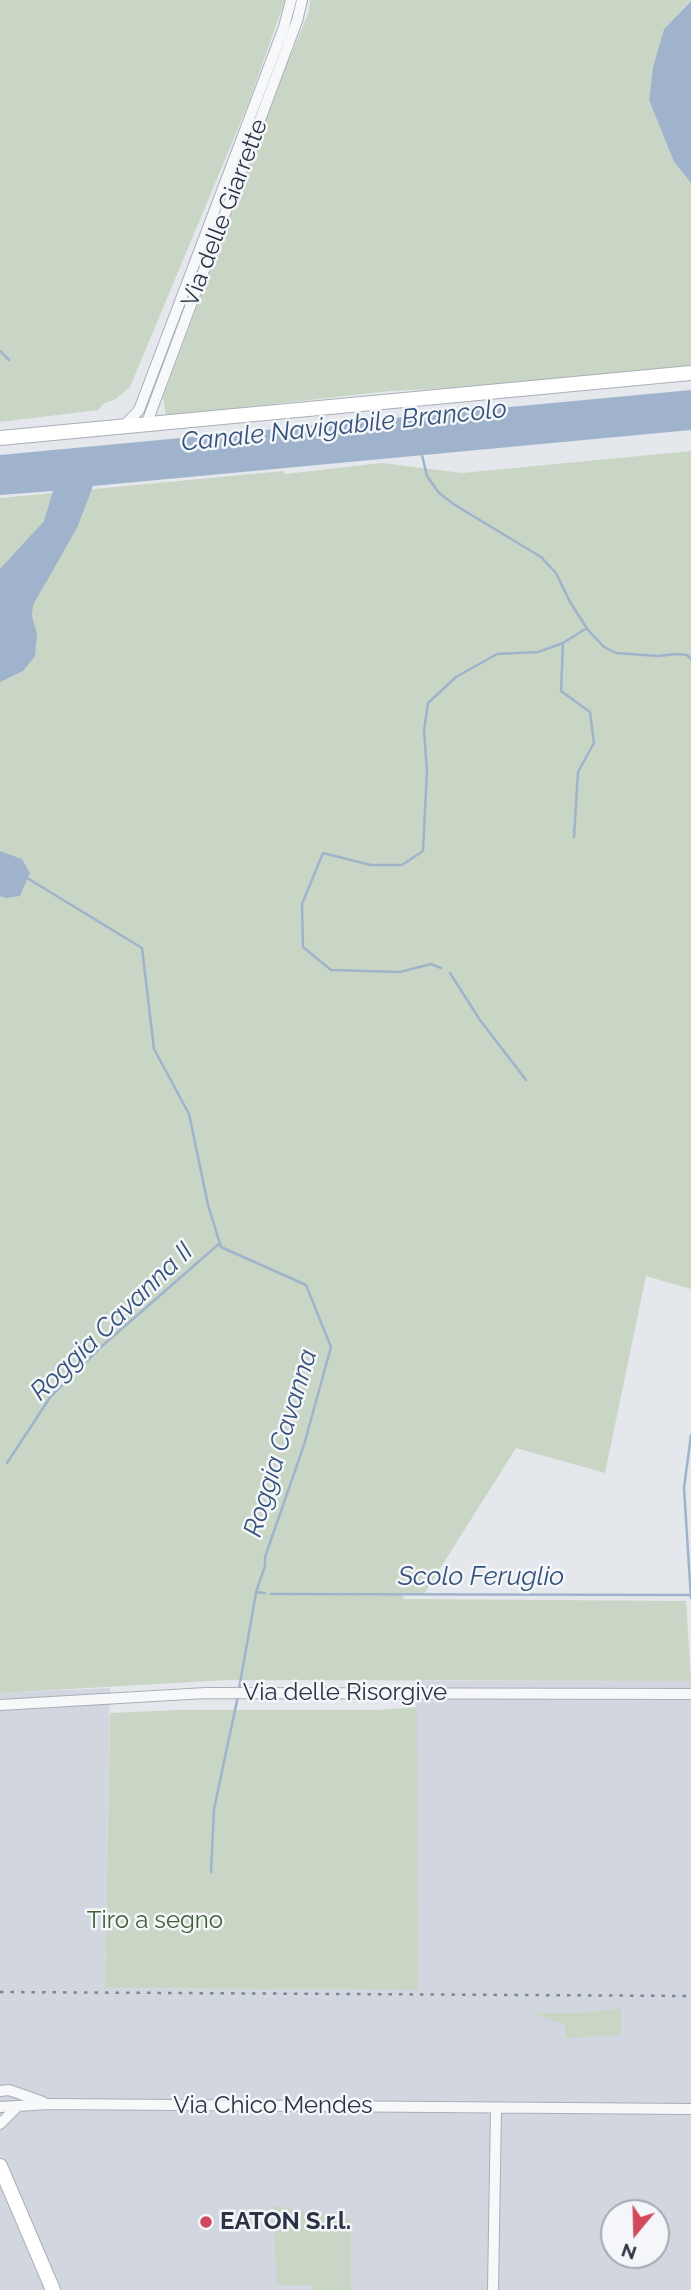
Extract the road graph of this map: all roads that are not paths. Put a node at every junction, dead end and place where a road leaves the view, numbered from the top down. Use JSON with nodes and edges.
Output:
{"nodes":[{"id":1,"x":291,"y":0,"type":"edge"},
{"id":2,"x":302,"y":0,"type":"edge"},
{"id":3,"x":691,"y":373,"type":"edge"},
{"id":4,"x":151,"y":410,"type":"junction"},
{"id":5,"x":161,"y":423,"type":"junction"},
{"id":6,"x":134,"y":426,"type":"junction"},
{"id":7,"x":0,"y":438,"type":"edge"},
{"id":8,"x":687,"y":1694,"type":"edge"},
{"id":9,"x":0,"y":1705,"type":"edge"},
{"id":10,"x":3,"y":2089,"type":"edge"},
{"id":11,"x":49,"y":2104,"type":"junction"},
{"id":12,"x":0,"y":2107,"type":"edge"},
{"id":13,"x":17,"y":2107,"type":"junction"},
{"id":14,"x":496,"y":2108,"type":"junction"},
{"id":15,"x":691,"y":2109,"type":"edge"},
{"id":16,"x":0,"y":2124,"type":"edge"},
{"id":17,"x":0,"y":2166,"type":"edge"},
{"id":18,"x":52,"y":2290,"type":"edge"},
{"id":19,"x":493,"y":2290,"type":"edge"}],
"edges":[{"from":1,"to":6,"type":"street","name":"Via delle Giarrette"},
{"from":2,"to":4,"type":"street","name":"Via delle Giarrette"},
{"from":3,"to":5,"type":"street"},
{"from":4,"to":5,"type":"street"},
{"from":4,"to":6,"type":"street","name":"Via delle Giarrette"},
{"from":5,"to":6,"type":"street"},
{"from":6,"to":7,"type":"street"},
{"from":8,"to":9,"type":"street","name":"Via delle Risorgive"},
{"from":10,"to":11,"type":"street","name":"Via Chico Mendes"},
{"from":11,"to":13,"type":"street","name":"Via Chico Mendes"},
{"from":11,"to":14,"type":"street","name":"Via Chico Mendes"},
{"from":12,"to":13,"type":"street","name":"Via Chico Mendes"},
{"from":13,"to":16,"type":"street"},
{"from":14,"to":15,"type":"street","name":"Via Chico Mendes"},
{"from":14,"to":19,"type":"street"},
{"from":17,"to":18,"type":"street"}]}
